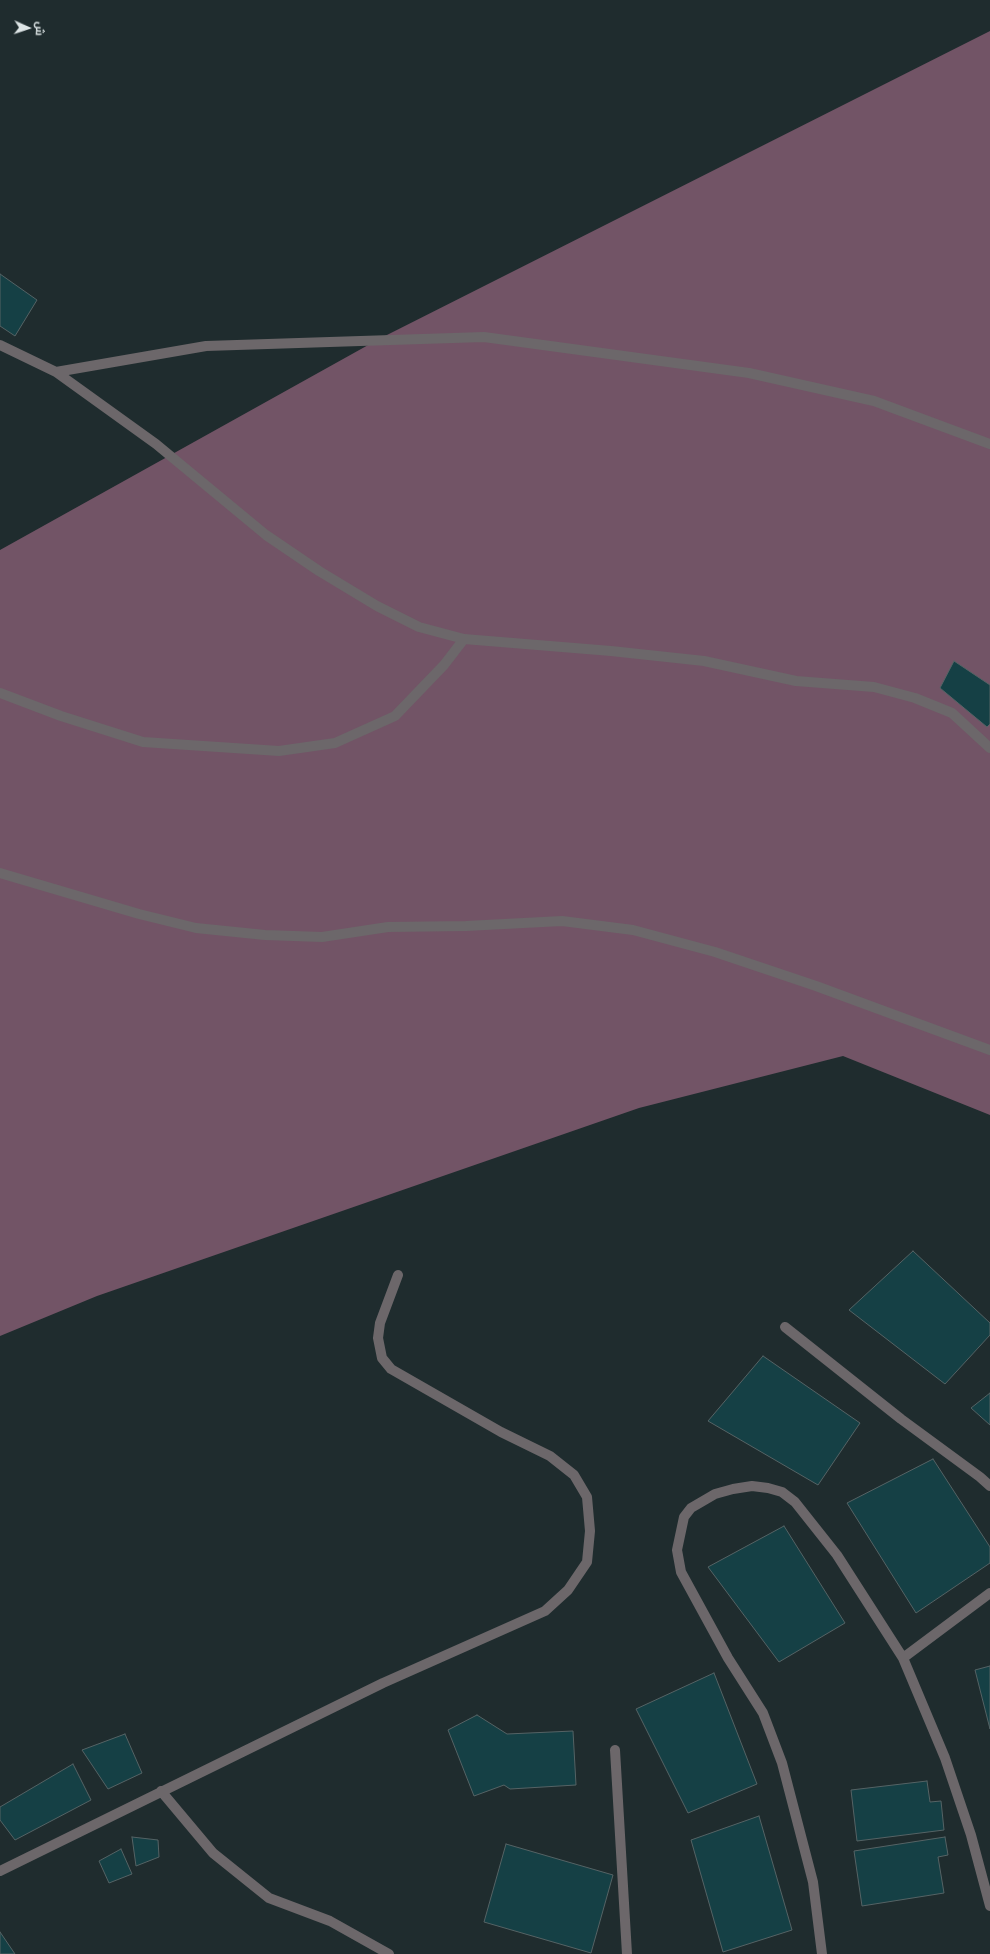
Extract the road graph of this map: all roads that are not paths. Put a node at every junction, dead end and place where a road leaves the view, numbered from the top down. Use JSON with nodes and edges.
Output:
{"nodes":[{"id":1,"x":0,"y":345,"type":"edge"},
{"id":2,"x":56,"y":372,"type":"junction"},
{"id":3,"x":990,"y":444,"type":"edge"},
{"id":4,"x":464,"y":639,"type":"junction"},
{"id":5,"x":0,"y":693,"type":"edge"},
{"id":6,"x":990,"y":748,"type":"edge"},
{"id":7,"x":0,"y":873,"type":"edge"},
{"id":8,"x":990,"y":1050,"type":"edge"},
{"id":9,"x":398,"y":1275,"type":"dead end"},
{"id":10,"x":785,"y":1327,"type":"dead end"},
{"id":11,"x":990,"y":1486,"type":"edge"},
{"id":12,"x":990,"y":1593,"type":"edge"},
{"id":13,"x":903,"y":1658,"type":"junction"},
{"id":14,"x":615,"y":1750,"type":"dead end"},
{"id":15,"x":161,"y":1791,"type":"junction"},
{"id":16,"x":0,"y":1871,"type":"edge"},
{"id":17,"x":990,"y":1906,"type":"edge"},
{"id":18,"x":389,"y":1954,"type":"edge"},
{"id":19,"x":627,"y":1954,"type":"edge"},
{"id":20,"x":822,"y":1954,"type":"edge"}],
"edges":[{"from":1,"to":2,"type":"street"},
{"from":2,"to":3,"type":"street"},
{"from":2,"to":4,"type":"street"},
{"from":4,"to":5,"type":"street"},
{"from":4,"to":6,"type":"street"},
{"from":7,"to":8,"type":"street"},
{"from":9,"to":15,"type":"street"},
{"from":10,"to":11,"type":"street"},
{"from":12,"to":13,"type":"street"},
{"from":13,"to":17,"type":"street"},
{"from":13,"to":20,"type":"street"},
{"from":14,"to":19,"type":"street"},
{"from":15,"to":16,"type":"street"},
{"from":15,"to":18,"type":"street"}]}
